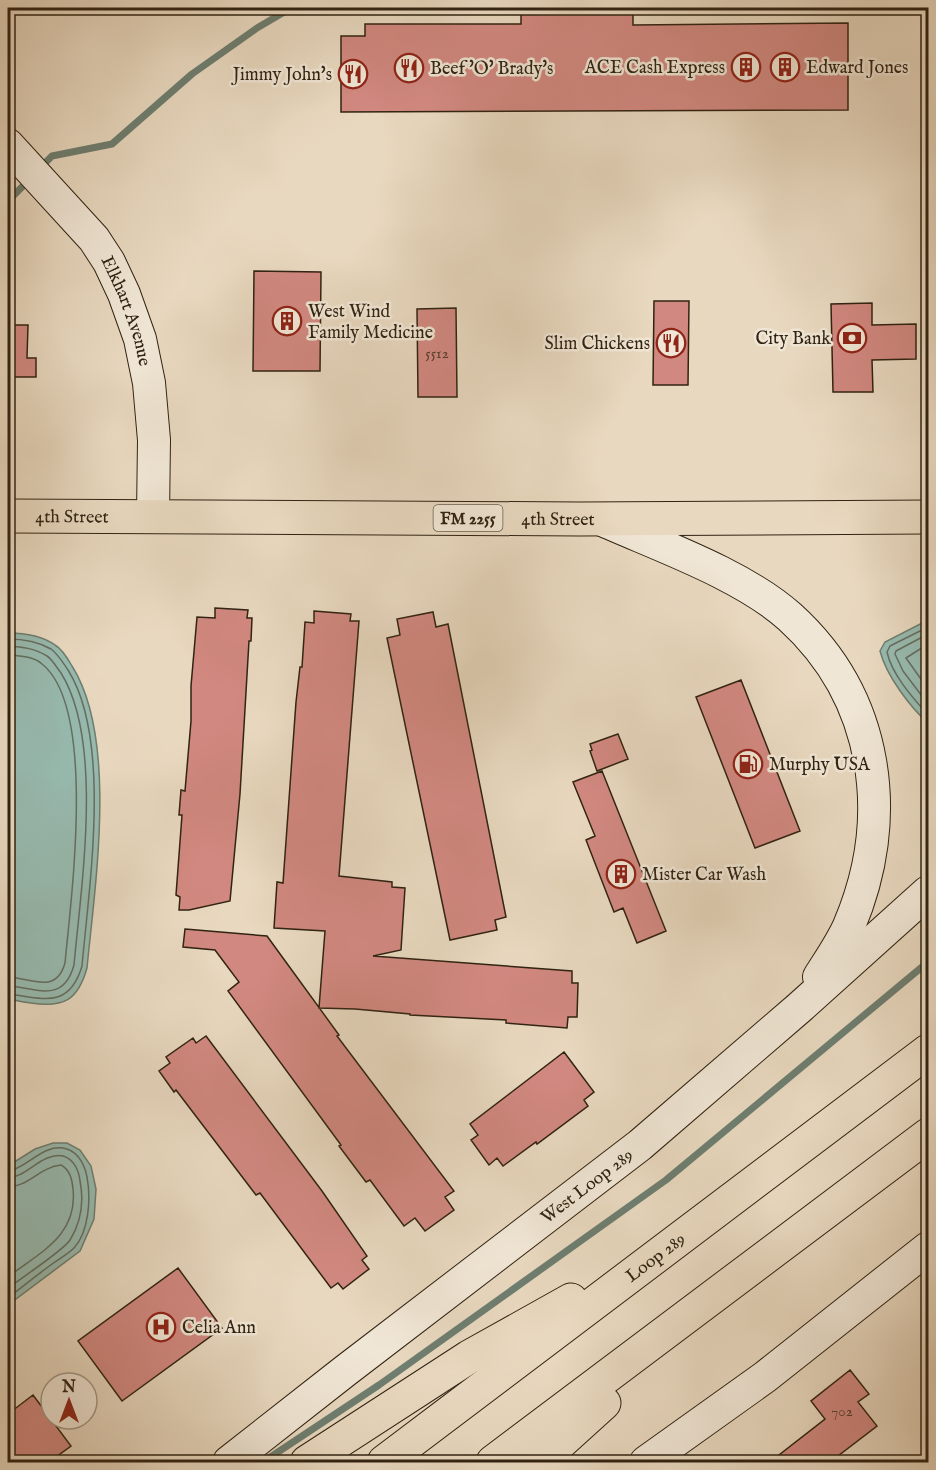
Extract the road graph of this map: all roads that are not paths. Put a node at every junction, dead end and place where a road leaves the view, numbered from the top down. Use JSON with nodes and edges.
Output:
{"nodes":[{"id":1,"x":8,"y":145,"type":"edge"},
{"id":2,"x":8,"y":516,"type":"edge"},
{"id":3,"x":153,"y":516,"type":"junction"},
{"id":4,"x":928,"y":518,"type":"edge"},
{"id":5,"x":600,"y":519,"type":"junction"},
{"id":6,"x":928,"y":892,"type":"edge"},
{"id":7,"x":799,"y":1008,"type":"junction"},
{"id":8,"x":928,"y":1051,"type":"edge"},
{"id":9,"x":928,"y":1135,"type":"edge"},
{"id":10,"x":812,"y":1139,"type":"junction"},
{"id":11,"x":928,"y":1248,"type":"edge"},
{"id":12,"x":744,"y":1274,"type":"junction"},
{"id":13,"x":229,"y":1462,"type":"edge"},
{"id":14,"x":307,"y":1462,"type":"edge"},
{"id":15,"x":384,"y":1462,"type":"edge"},
{"id":16,"x":493,"y":1462,"type":"edge"},
{"id":17,"x":539,"y":1462,"type":"edge"},
{"id":18,"x":646,"y":1462,"type":"edge"}],
"edges":[{"from":1,"to":3,"type":"main road","name":"Elkhart Avenue"},
{"from":2,"to":3,"type":"main road","name":"4th Street","number":"FM 2255"},
{"from":3,"to":5,"type":"main road","name":"4th Street","number":"FM 2255"},
{"from":4,"to":5,"type":"main road","name":"4th Street","number":"FM 2255"},
{"from":5,"to":7,"type":"main road"},
{"from":6,"to":7,"type":"main road","name":"West Loop 289"},
{"from":7,"to":13,"type":"main road","name":"West Loop 289"},
{"from":8,"to":10,"type":"main road","name":"Loop 289"},
{"from":9,"to":12,"type":"main road"},
{"from":10,"to":14,"type":"main road"},
{"from":10,"to":15,"type":"main road","name":"Loop 289"},
{"from":11,"to":18,"type":"main road"},
{"from":12,"to":16,"type":"main road"},
{"from":12,"to":17,"type":"main road"}]}
